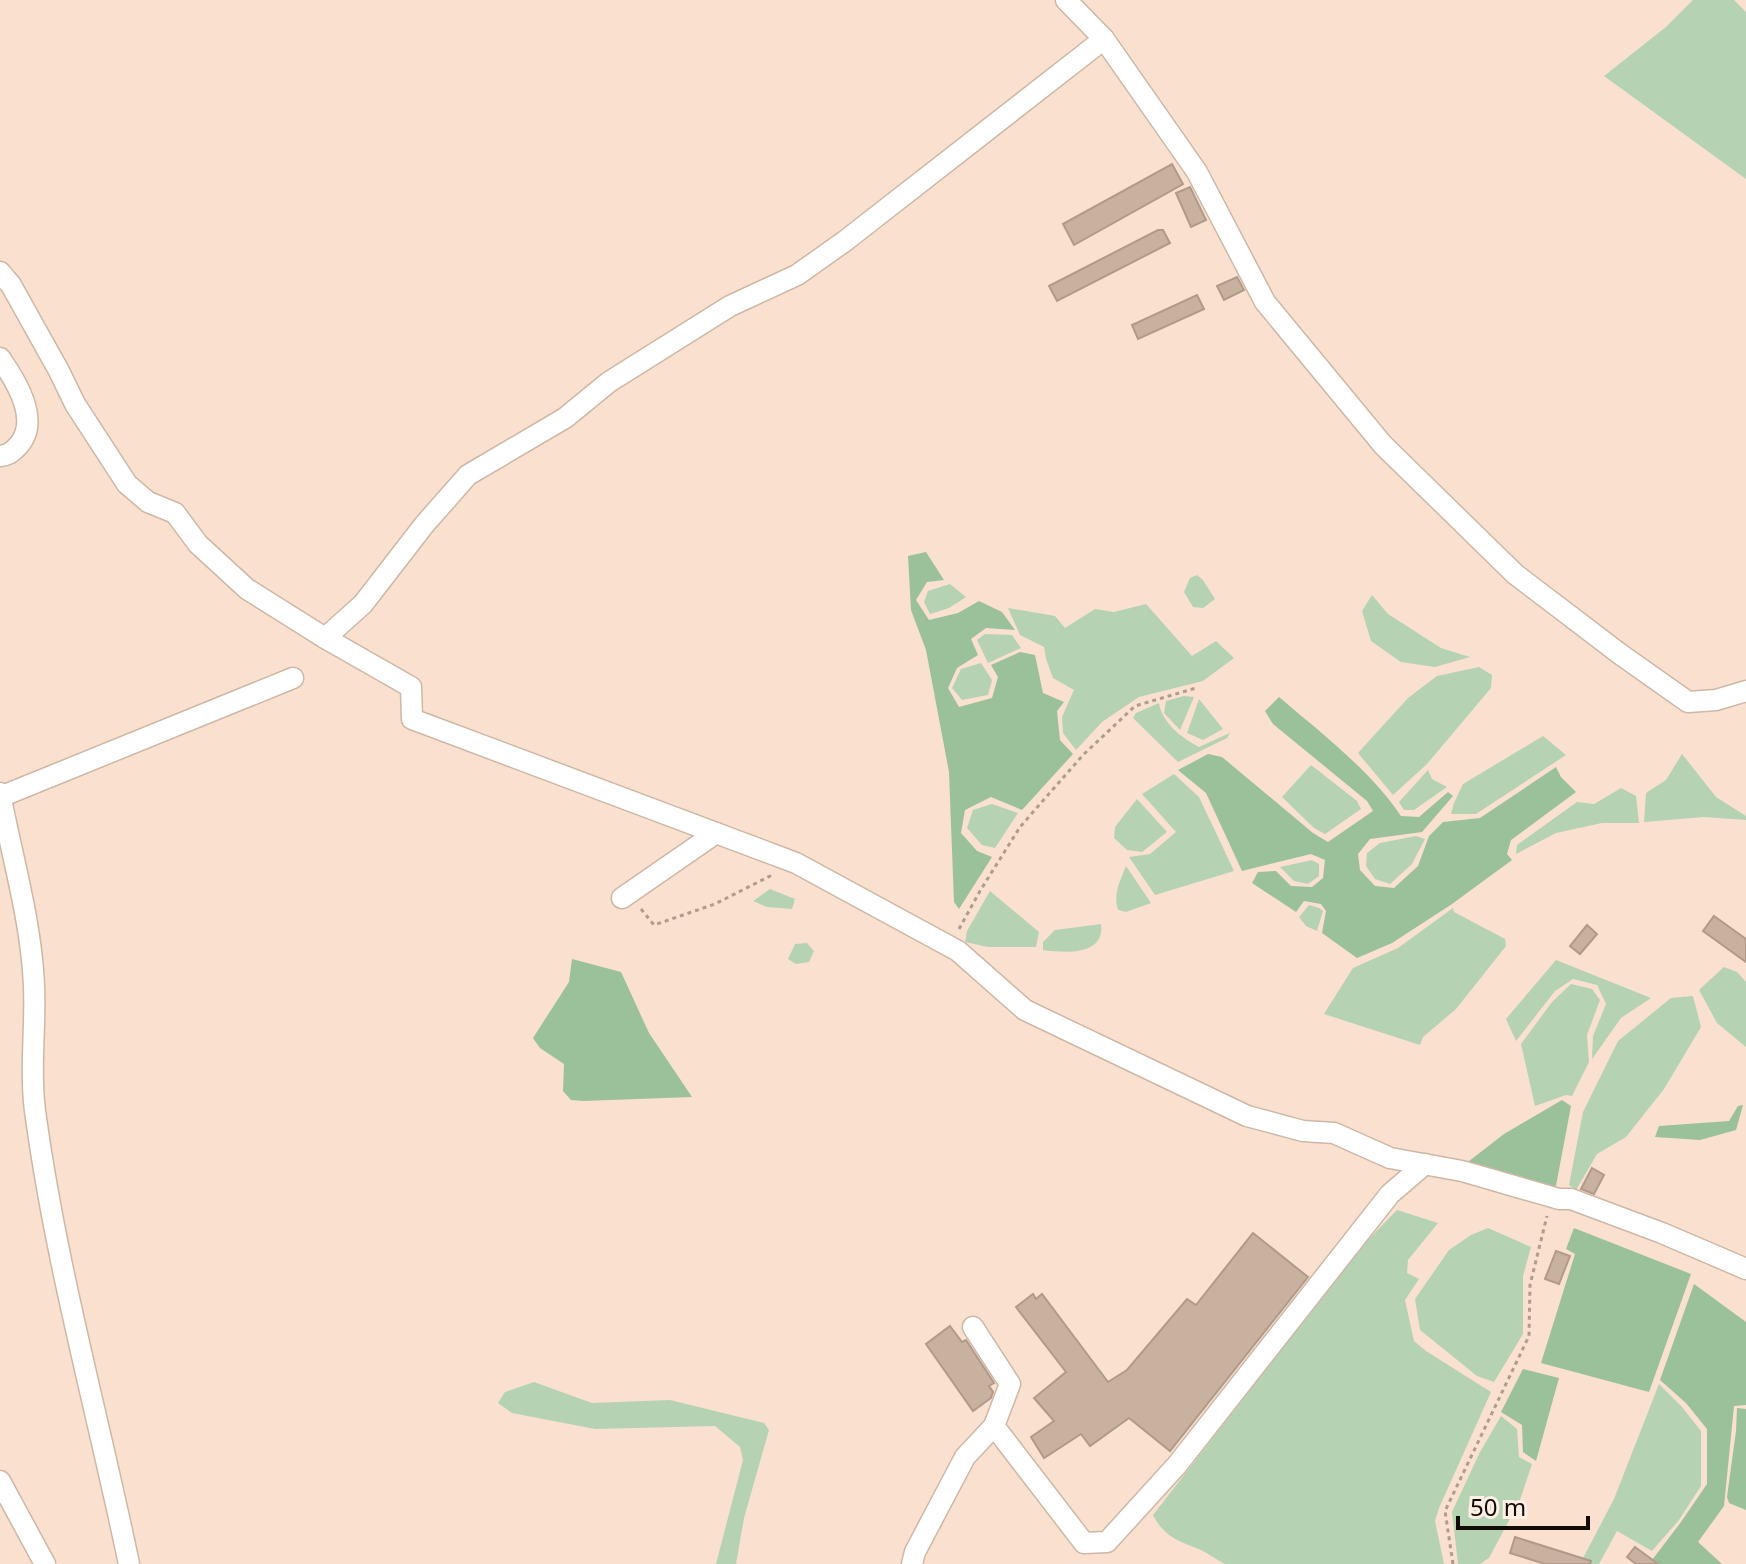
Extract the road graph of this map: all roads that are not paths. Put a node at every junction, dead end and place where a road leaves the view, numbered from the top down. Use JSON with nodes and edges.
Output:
{"nodes":[{"id":1,"x":1066,"y":0,"type":"edge"},
{"id":2,"x":1104,"y":39,"type":"junction"},
{"id":3,"x":0,"y":272,"type":"edge"},
{"id":4,"x":0,"y":358,"type":"edge"},
{"id":5,"x":0,"y":456,"type":"edge"},
{"id":6,"x":325,"y":638,"type":"junction"},
{"id":7,"x":293,"y":678,"type":"dead end"},
{"id":8,"x":1746,"y":691,"type":"edge"},
{"id":9,"x":0,"y":796,"type":"edge"},
{"id":10,"x":716,"y":833,"type":"junction"},
{"id":11,"x":625,"y":895,"type":"road end"},
{"id":12,"x":1425,"y":1164,"type":"junction"},
{"id":13,"x":1746,"y":1269,"type":"edge"},
{"id":14,"x":973,"y":1327,"type":"dead end"},
{"id":15,"x":994,"y":1426,"type":"junction"},
{"id":16,"x":0,"y":1481,"type":"edge"},
{"id":17,"x":45,"y":1564,"type":"edge"},
{"id":18,"x":129,"y":1564,"type":"edge"},
{"id":19,"x":912,"y":1564,"type":"edge"}],
"edges":[{"from":1,"to":2,"type":"street"},
{"from":2,"to":6,"type":"street"},
{"from":2,"to":8,"type":"street"},
{"from":3,"to":6,"type":"street"},
{"from":4,"to":5,"type":"street"},
{"from":6,"to":10,"type":"street"},
{"from":7,"to":9,"type":"street"},
{"from":9,"to":18,"type":"street"},
{"from":10,"to":11,"type":"street"},
{"from":10,"to":12,"type":"street"},
{"from":12,"to":13,"type":"street"},
{"from":12,"to":15,"type":"street"},
{"from":14,"to":15,"type":"street"},
{"from":15,"to":19,"type":"street"},
{"from":16,"to":17,"type":"street"}]}
